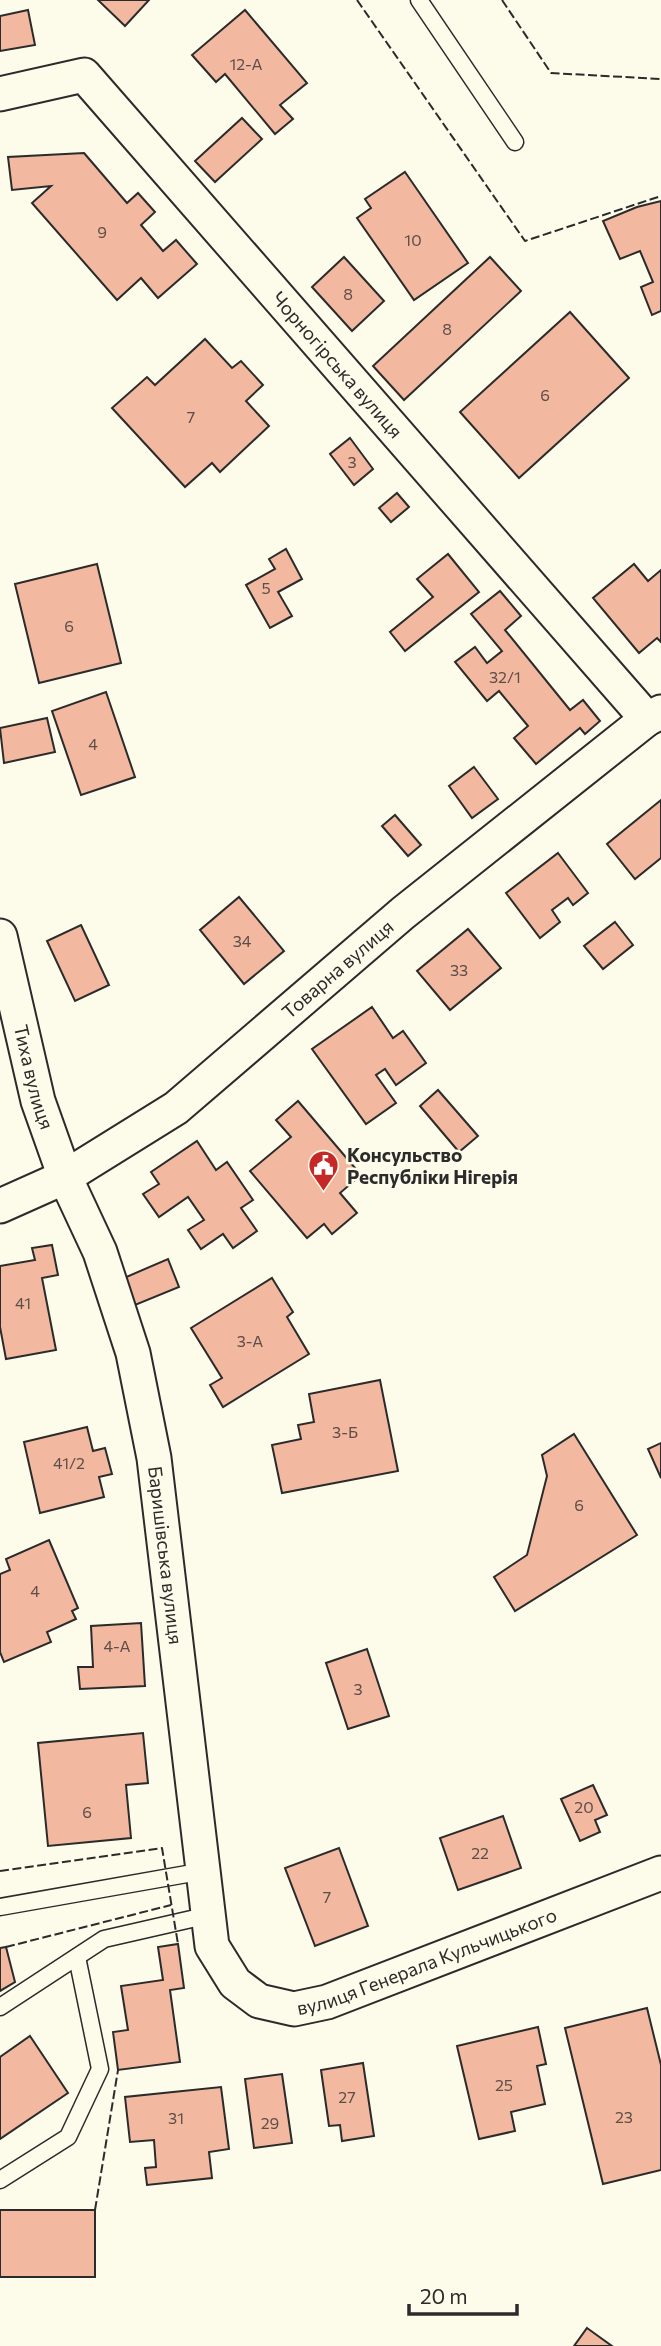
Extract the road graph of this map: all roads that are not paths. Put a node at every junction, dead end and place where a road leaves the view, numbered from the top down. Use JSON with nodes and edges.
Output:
{"nodes":[{"id":1,"x":419,"y":0,"type":"edge"},
{"id":2,"x":0,"y":94,"type":"edge"},
{"id":3,"x":515,"y":142,"type":"dead end"},
{"id":4,"x":654,"y":715,"type":"edge"},
{"id":5,"x":0,"y":936,"type":"edge"},
{"id":6,"x":65,"y":1177,"type":"junction"},
{"id":7,"x":0,"y":1206,"type":"edge"},
{"id":8,"x":204,"y":1871,"type":"junction"},
{"id":9,"x":661,"y":1873,"type":"edge"},
{"id":10,"x":0,"y":1907,"type":"edge"},
{"id":11,"x":210,"y":1931,"type":"junction"},
{"id":12,"x":76,"y":1957,"type":"junction"},
{"id":13,"x":0,"y":2007,"type":"edge"},
{"id":14,"x":0,"y":2180,"type":"edge"}],
"edges":[{"from":1,"to":3,"type":"lane"},
{"from":2,"to":4,"type":"street","name":"Чорногірська вулиця"},
{"from":4,"to":6,"type":"street","name":"Товарна вулиця"},
{"from":5,"to":6,"type":"street","name":"Тиха вулиця"},
{"from":6,"to":7,"type":"street","name":"Товарна вулиця"},
{"from":6,"to":8,"type":"street","name":"Баришівська вулиця"},
{"from":8,"to":10,"type":"lane"},
{"from":8,"to":11,"type":"street","name":"Баришівська вулиця"},
{"from":9,"to":11,"type":"street","name":"вулиця Генерала Кульчицького"},
{"from":11,"to":12,"type":"lane"},
{"from":12,"to":13,"type":"lane"},
{"from":12,"to":14,"type":"lane"}]}
